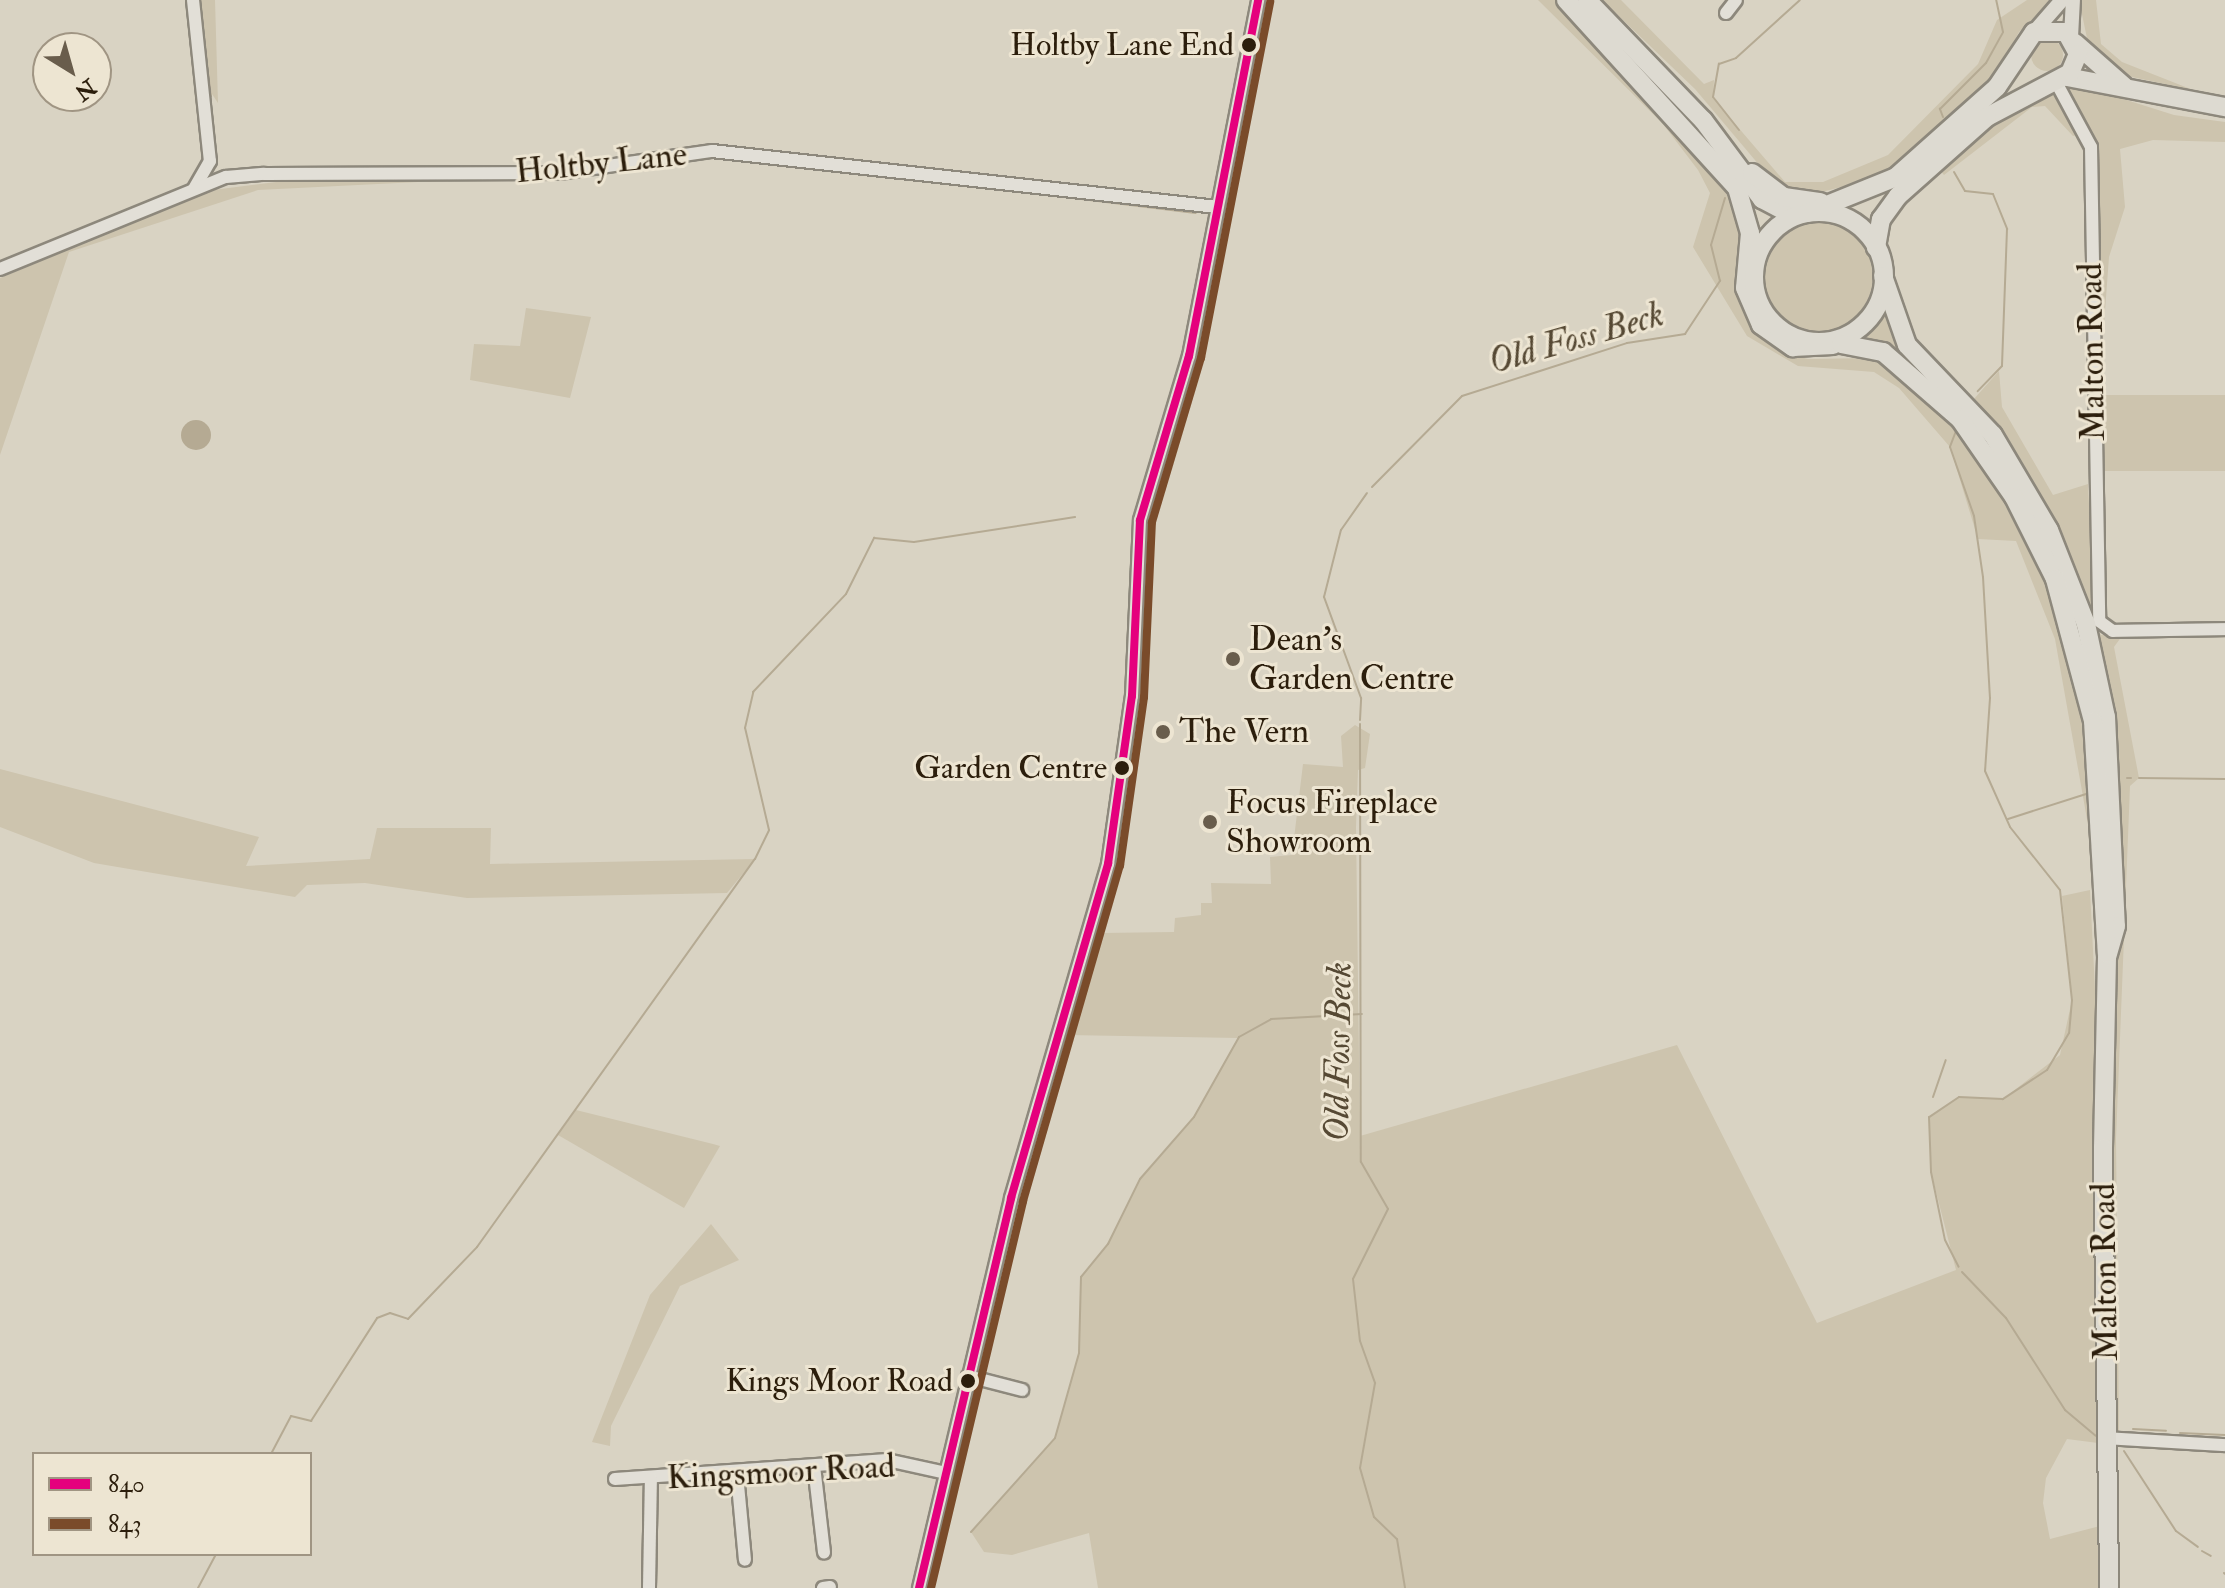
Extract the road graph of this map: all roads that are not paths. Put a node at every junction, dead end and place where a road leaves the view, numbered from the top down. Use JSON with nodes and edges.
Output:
{"nodes":[{"id":1,"x":193,"y":0,"type":"edge"},
{"id":2,"x":1258,"y":0,"type":"edge"},
{"id":3,"x":1566,"y":0,"type":"edge"},
{"id":4,"x":1587,"y":0,"type":"edge"},
{"id":5,"x":1736,"y":0,"type":"edge"},
{"id":6,"x":2062,"y":0,"type":"edge"},
{"id":7,"x":2073,"y":0,"type":"edge"},
{"id":8,"x":1726,"y":13,"type":"dead end"},
{"id":9,"x":2034,"y":32,"type":"junction"},
{"id":10,"x":2073,"y":40,"type":"junction"},
{"id":11,"x":2022,"y":52,"type":"junction"},
{"id":12,"x":2058,"y":80,"type":"junction"},
{"id":13,"x":2124,"y":86,"type":"junction"},
{"id":14,"x":2225,"y":107,"type":"edge"},
{"id":15,"x":210,"y":161,"type":"junction"},
{"id":16,"x":1737,"y":161,"type":"junction"},
{"id":17,"x":1921,"y":176,"type":"junction"},
{"id":18,"x":226,"y":177,"type":"junction"},
{"id":19,"x":194,"y":189,"type":"junction"},
{"id":20,"x":1832,"y":202,"type":"junction"},
{"id":21,"x":1217,"y":207,"type":"junction"},
{"id":22,"x":1800,"y":214,"type":"junction"},
{"id":23,"x":1876,"y":248,"type":"junction"},
{"id":24,"x":0,"y":269,"type":"edge"},
{"id":25,"x":1886,"y":285,"type":"junction"},
{"id":26,"x":1837,"y":344,"type":"junction"},
{"id":27,"x":2079,"y":626,"type":"junction"},
{"id":28,"x":2225,"y":629,"type":"edge"},
{"id":29,"x":968,"y":1376,"type":"junction"},
{"id":30,"x":1022,"y":1390,"type":"dead end"},
{"id":31,"x":2106,"y":1438,"type":"junction"},
{"id":32,"x":2225,"y":1445,"type":"edge"},
{"id":33,"x":814,"y":1466,"type":"junction"},
{"id":34,"x":946,"y":1473,"type":"junction"},
{"id":35,"x":737,"y":1474,"type":"junction"},
{"id":36,"x":651,"y":1478,"type":"junction"},
{"id":37,"x":615,"y":1479,"type":"dead end"},
{"id":38,"x":824,"y":1552,"type":"dead end"},
{"id":39,"x":745,"y":1560,"type":"dead end"},
{"id":40,"x":830,"y":1587,"type":"edge"},
{"id":41,"x":649,"y":1588,"type":"edge"},
{"id":42,"x":823,"y":1588,"type":"edge"},
{"id":43,"x":919,"y":1588,"type":"edge"},
{"id":44,"x":2109,"y":1588,"type":"edge"}],
"edges":[{"from":1,"to":15,"type":"street"},
{"from":2,"to":21,"type":"street"},
{"from":3,"to":26,"type":"highway"},
{"from":4,"to":16,"type":"highway"},
{"from":5,"to":8,"type":"street"},
{"from":6,"to":9,"type":"main road"},
{"from":7,"to":10,"type":"main road"},
{"from":9,"to":10,"type":"highway"},
{"from":9,"to":11,"type":"highway"},
{"from":10,"to":12,"type":"highway"},
{"from":10,"to":13,"type":"highway"},
{"from":11,"to":12,"type":"highway"},
{"from":11,"to":20,"type":"highway"},
{"from":12,"to":13,"type":"highway"},
{"from":12,"to":17,"type":"highway"},
{"from":12,"to":28,"type":"street","name":"Malton Road"},
{"from":13,"to":14,"type":"highway"},
{"from":15,"to":18,"type":"street"},
{"from":15,"to":19,"type":"street"},
{"from":16,"to":20,"type":"highway"},
{"from":16,"to":22,"type":"highway"},
{"from":17,"to":23,"type":"highway"},
{"from":17,"to":25,"type":"highway"},
{"from":18,"to":19,"type":"street","name":"Holtby Lane"},
{"from":18,"to":21,"type":"street","name":"Holtby Lane"},
{"from":19,"to":24,"type":"street","name":"Holtby Lane"},
{"from":20,"to":22,"type":"highway"},
{"from":21,"to":29,"type":"street"},
{"from":22,"to":23,"type":"highway"},
{"from":22,"to":26,"type":"highway"},
{"from":23,"to":25,"type":"highway"},
{"from":25,"to":26,"type":"highway"},
{"from":25,"to":27,"type":"highway"},
{"from":26,"to":27,"type":"highway"},
{"from":27,"to":31,"type":"highway","name":"Malton Road"},
{"from":29,"to":30,"type":"street"},
{"from":29,"to":34,"type":"street"},
{"from":31,"to":32,"type":"street"},
{"from":31,"to":44,"type":"highway","name":"Malton Road"},
{"from":33,"to":34,"type":"street","name":"Kingsmoor Road"},
{"from":33,"to":35,"type":"street","name":"Kingsmoor Road"},
{"from":33,"to":38,"type":"street"},
{"from":34,"to":43,"type":"street"},
{"from":35,"to":36,"type":"street","name":"Kingsmoor Road"},
{"from":35,"to":39,"type":"street"},
{"from":36,"to":37,"type":"street","name":"Kingsmoor Road"},
{"from":36,"to":41,"type":"street"},
{"from":40,"to":42,"type":"street"}]}
